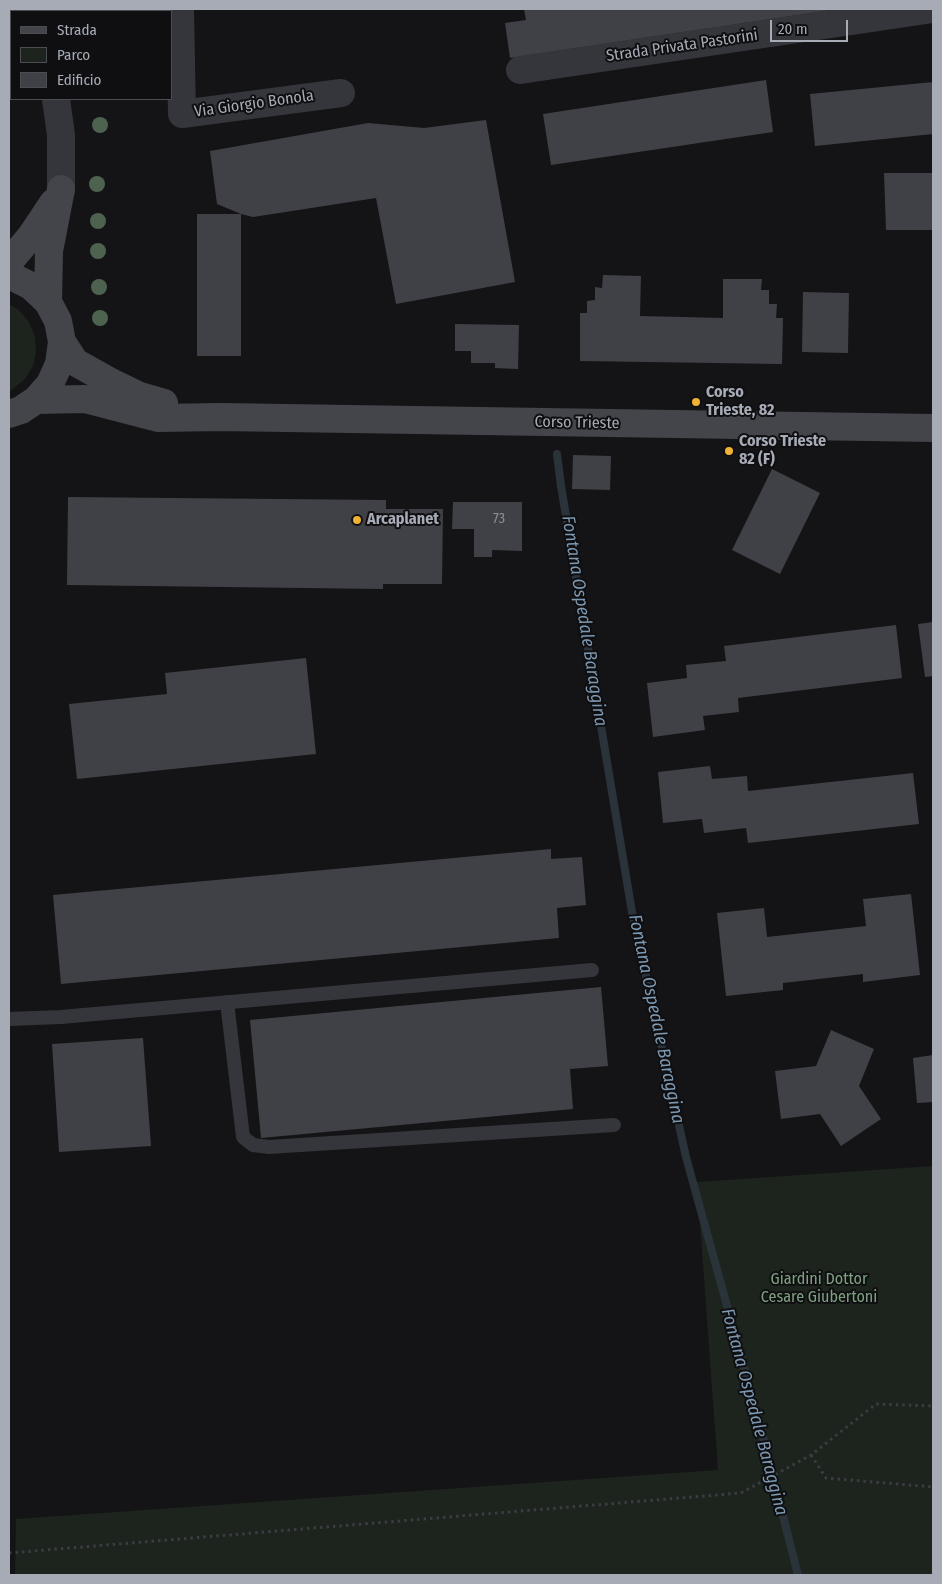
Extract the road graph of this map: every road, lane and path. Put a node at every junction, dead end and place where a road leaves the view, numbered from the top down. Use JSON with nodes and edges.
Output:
{"nodes":[{"id":1,"x":180,"y":9,"type":"edge"},
{"id":2,"x":933,"y":9,"type":"edge"},
{"id":3,"x":520,"y":70,"type":"dead end"},
{"id":4,"x":341,"y":93,"type":"dead end"},
{"id":5,"x":56,"y":100,"type":"edge"},
{"id":6,"x":71,"y":100,"type":"edge"},
{"id":7,"x":61,"y":135,"type":"junction"},
{"id":8,"x":61,"y":189,"type":"junction"},
{"id":9,"x":9,"y":262,"type":"edge"},
{"id":10,"x":9,"y":275,"type":"edge"},
{"id":11,"x":48,"y":302,"type":"junction"},
{"id":12,"x":62,"y":342,"type":"junction"},
{"id":13,"x":36,"y":400,"type":"junction"},
{"id":14,"x":9,"y":414,"type":"edge"},
{"id":15,"x":221,"y":417,"type":"junction"},
{"id":16,"x":933,"y":428,"type":"edge"},
{"id":17,"x":592,"y":970,"type":"dead end"},
{"id":18,"x":227,"y":1002,"type":"junction"},
{"id":19,"x":9,"y":1019,"type":"edge"},
{"id":20,"x":614,"y":1125,"type":"dead end"},
{"id":21,"x":933,"y":1406,"type":"edge"},
{"id":22,"x":811,"y":1455,"type":"junction"},
{"id":23,"x":933,"y":1487,"type":"edge"},
{"id":24,"x":9,"y":1554,"type":"edge"}],
"edges":[{"from":1,"to":4,"type":"street","name":"Via Giorgio Bonola"},
{"from":2,"to":3,"type":"street","name":"Strada Privata Pastorini"},
{"from":5,"to":7,"type":"street"},
{"from":6,"to":7,"type":"street"},
{"from":7,"to":8,"type":"street"},
{"from":8,"to":9,"type":"main road"},
{"from":8,"to":11,"type":"main road"},
{"from":10,"to":11,"type":"main road"},
{"from":11,"to":12,"type":"main road"},
{"from":12,"to":13,"type":"main road"},
{"from":12,"to":15,"type":"main road","name":"Corso Trieste"},
{"from":13,"to":14,"type":"main road"},
{"from":13,"to":15,"type":"main road","name":"Corso Trieste"},
{"from":15,"to":16,"type":"main road","name":"Corso Trieste"},
{"from":17,"to":18,"type":"lane"},
{"from":18,"to":19,"type":"lane"},
{"from":18,"to":20,"type":"lane"},
{"from":21,"to":22,"type":"path"},
{"from":22,"to":23,"type":"path"},
{"from":22,"to":24,"type":"path"}]}
